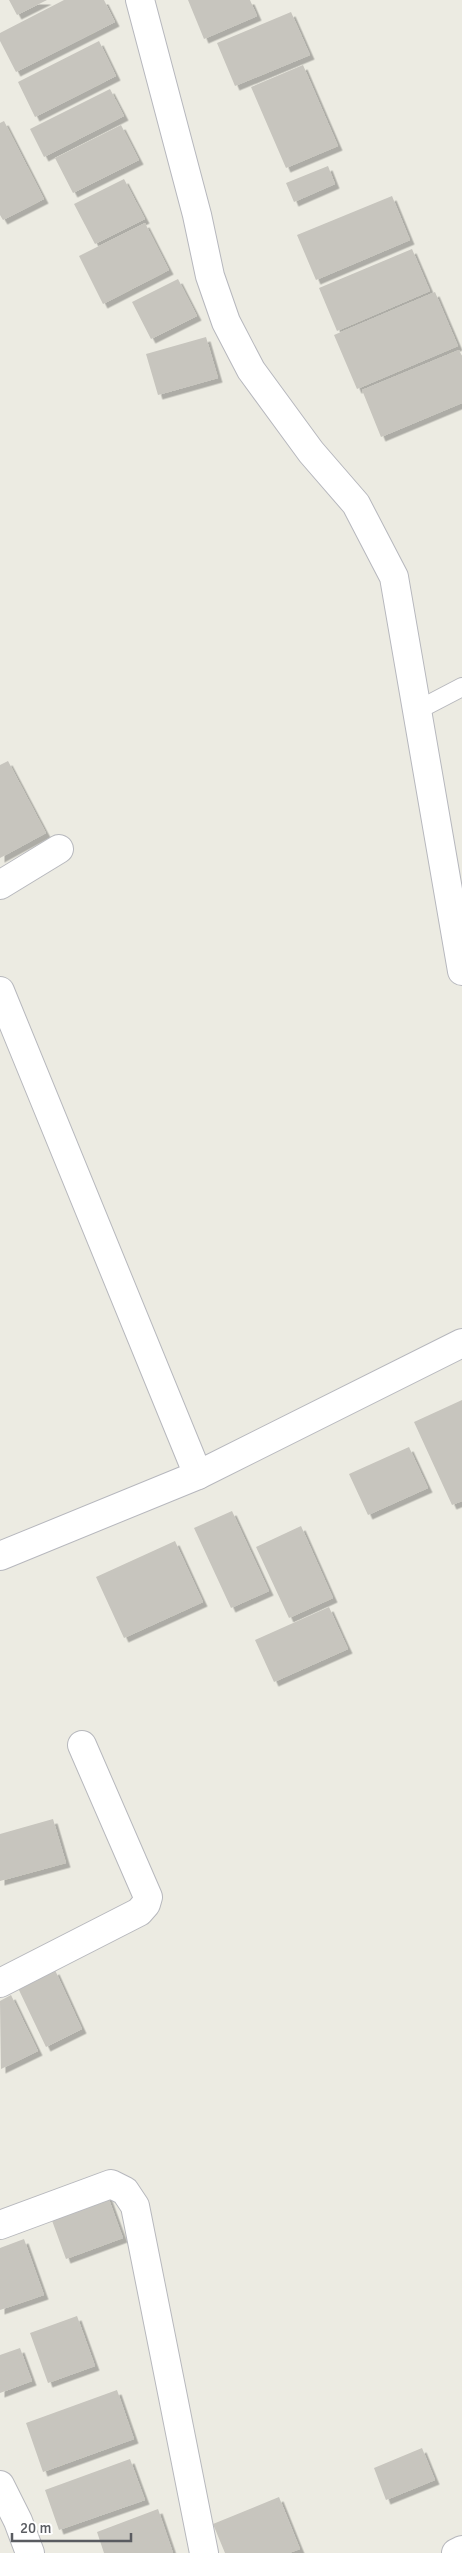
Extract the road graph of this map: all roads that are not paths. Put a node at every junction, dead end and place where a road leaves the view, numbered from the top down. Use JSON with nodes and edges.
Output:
{"nodes":[{"id":1,"x":140,"y":0,"type":"edge"},
{"id":2,"x":462,"y":687,"type":"edge"},
{"id":3,"x":418,"y":710,"type":"junction"},
{"id":4,"x":59,"y":849,"type":"dead end"},
{"id":5,"x":0,"y":885,"type":"edge"},
{"id":6,"x":461,"y":956,"type":"edge"},
{"id":7,"x":0,"y":991,"type":"edge"},
{"id":8,"x":462,"y":1344,"type":"edge"},
{"id":9,"x":198,"y":1475,"type":"junction"},
{"id":10,"x":0,"y":1556,"type":"edge"},
{"id":11,"x":82,"y":1745,"type":"dead end"},
{"id":12,"x":0,"y":1982,"type":"edge"},
{"id":13,"x":0,"y":2225,"type":"edge"},
{"id":14,"x":0,"y":2485,"type":"edge"},
{"id":15,"x":462,"y":2550,"type":"edge"},
{"id":16,"x":30,"y":2553,"type":"edge"},
{"id":17,"x":204,"y":2553,"type":"edge"},
{"id":18,"x":456,"y":2553,"type":"edge"}],
"edges":[{"from":1,"to":3,"type":"street"},
{"from":2,"to":3,"type":"lane"},
{"from":3,"to":6,"type":"street"},
{"from":4,"to":5,"type":"street"},
{"from":7,"to":9,"type":"street"},
{"from":8,"to":9,"type":"street"},
{"from":9,"to":10,"type":"street"},
{"from":11,"to":12,"type":"street"},
{"from":13,"to":17,"type":"street"},
{"from":14,"to":16,"type":"street"},
{"from":15,"to":18,"type":"street"}]}
